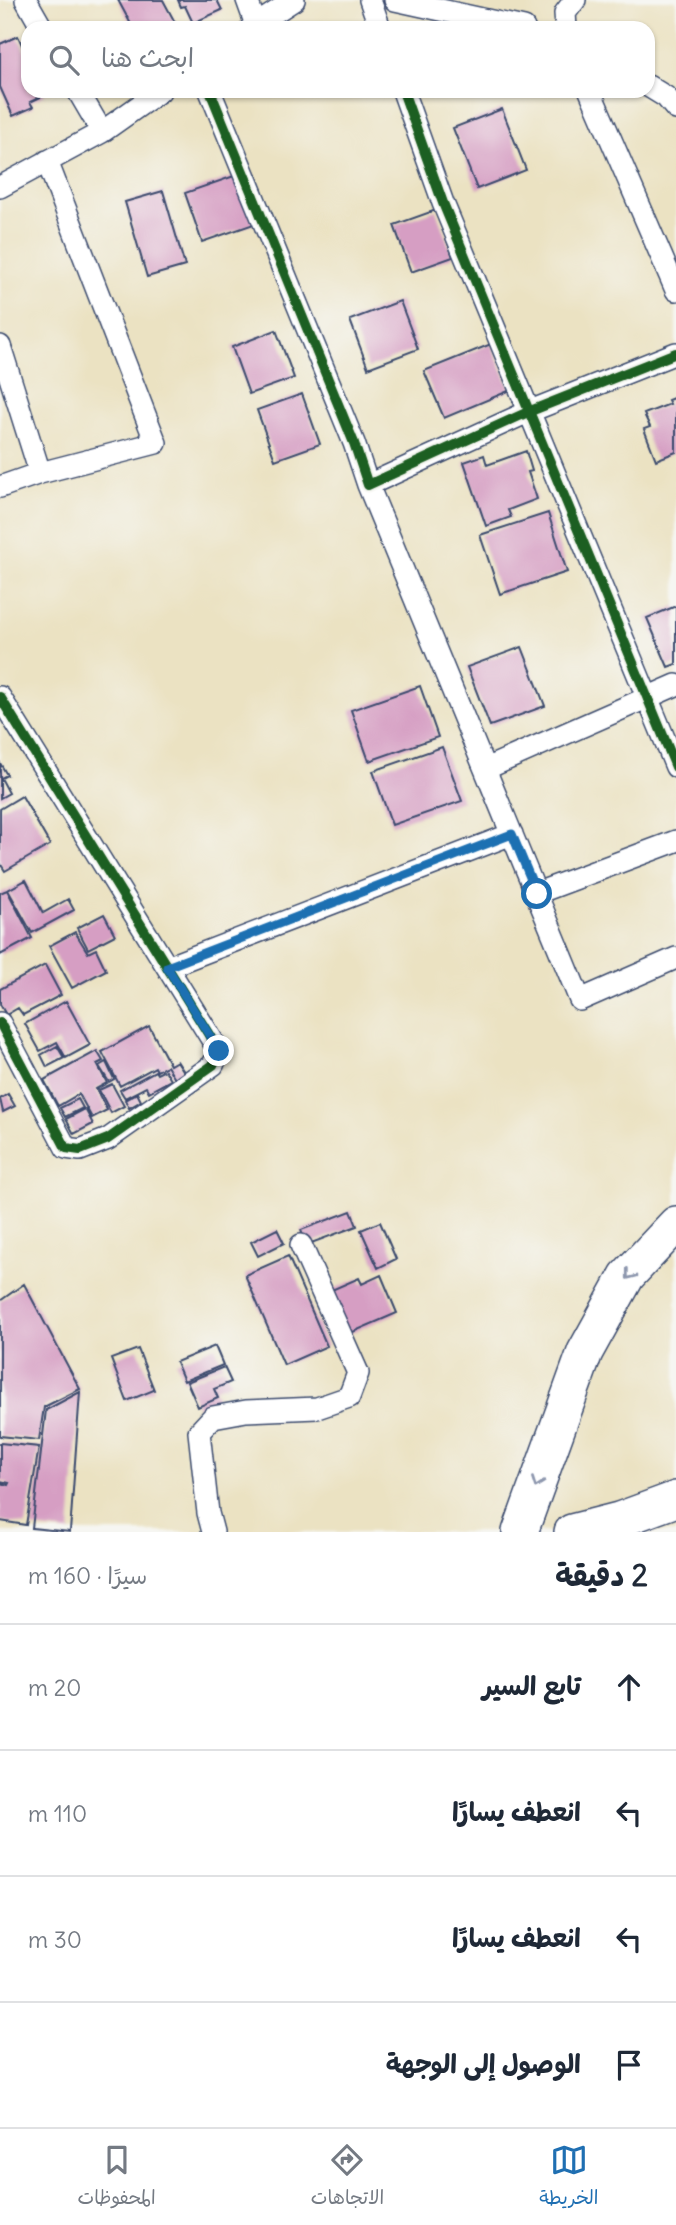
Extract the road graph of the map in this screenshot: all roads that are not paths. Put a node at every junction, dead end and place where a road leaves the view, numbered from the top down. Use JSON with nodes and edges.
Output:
{"nodes":[{"id":1,"x":26,"y":0,"type":"edge"},
{"id":2,"x":247,"y":0,"type":"edge"},
{"id":3,"x":295,"y":0,"type":"edge"},
{"id":4,"x":370,"y":0,"type":"edge"},
{"id":5,"x":395,"y":0,"type":"edge"},
{"id":6,"x":575,"y":0,"type":"edge"},
{"id":7,"x":38,"y":21,"type":"edge"},
{"id":8,"x":252,"y":21,"type":"edge"},
{"id":9,"x":262,"y":21,"type":"edge"},
{"id":10,"x":378,"y":21,"type":"edge"},
{"id":11,"x":491,"y":21,"type":"edge"},
{"id":12,"x":566,"y":21,"type":"edge"},
{"id":13,"x":655,"y":90,"type":"edge"},
{"id":14,"x":82,"y":98,"type":"edge"},
{"id":15,"x":150,"y":98,"type":"edge"},
{"id":16,"x":213,"y":98,"type":"edge"},
{"id":17,"x":406,"y":98,"type":"edge"},
{"id":18,"x":593,"y":98,"type":"edge"},
{"id":19,"x":676,"y":108,"type":"edge"},
{"id":20,"x":102,"y":132,"type":"junction"},
{"id":21,"x":47,"y":161,"type":"junction"},
{"id":22,"x":0,"y":187,"type":"edge"},
{"id":23,"x":676,"y":290,"type":"edge"},
{"id":24,"x":0,"y":346,"type":"edge"},
{"id":25,"x":676,"y":353,"type":"edge"},
{"id":26,"x":528,"y":412,"type":"junction"},
{"id":27,"x":40,"y":473,"type":"junction"},
{"id":28,"x":368,"y":485,"type":"junction"},
{"id":29,"x":0,"y":487,"type":"edge"},
{"id":30,"x":676,"y":685,"type":"edge"},
{"id":31,"x":0,"y":697,"type":"edge"},
{"id":32,"x":647,"y":698,"type":"junction"},
{"id":33,"x":676,"y":767,"type":"edge"},
{"id":34,"x":485,"y":769,"type":"junction"},
{"id":35,"x":512,"y":834,"type":"junction"},
{"id":36,"x":676,"y":841,"type":"edge"},
{"id":37,"x":537,"y":894,"type":"junction"},
{"id":38,"x":676,"y":958,"type":"edge"},
{"id":39,"x":167,"y":967,"type":"junction"},
{"id":40,"x":0,"y":1023,"type":"edge"},
{"id":41,"x":676,"y":1224,"type":"edge"},
{"id":42,"x":302,"y":1245,"type":"dead end"},
{"id":43,"x":676,"y":1499,"type":"edge"},
{"id":44,"x":213,"y":1532,"type":"edge"},
{"id":45,"x":520,"y":1532,"type":"edge"},
{"id":46,"x":572,"y":1532,"type":"edge"}],
"edges":[{"from":1,"to":7,"type":"street"},
{"from":2,"to":8,"type":"street"},
{"from":3,"to":9,"type":"street"},
{"from":4,"to":10,"type":"street"},
{"from":5,"to":11,"type":"street"},
{"from":6,"to":12,"type":"street"},
{"from":13,"to":19,"type":"street"},
{"from":14,"to":20,"type":"street"},
{"from":15,"to":20,"type":"street"},
{"from":16,"to":28,"type":"street"},
{"from":17,"to":26,"type":"street"},
{"from":18,"to":23,"type":"street"},
{"from":20,"to":21,"type":"street"},
{"from":21,"to":22,"type":"street"},
{"from":21,"to":27,"type":"street"},
{"from":24,"to":27,"type":"street"},
{"from":25,"to":26,"type":"street"},
{"from":26,"to":28,"type":"street"},
{"from":26,"to":32,"type":"street"},
{"from":27,"to":29,"type":"street"},
{"from":28,"to":34,"type":"street"},
{"from":30,"to":32,"type":"street"},
{"from":31,"to":39,"type":"street"},
{"from":32,"to":33,"type":"street"},
{"from":32,"to":34,"type":"street"},
{"from":34,"to":35,"type":"street"},
{"from":35,"to":37,"type":"street"},
{"from":35,"to":39,"type":"street"},
{"from":36,"to":37,"type":"street"},
{"from":37,"to":38,"type":"street"},
{"from":39,"to":40,"type":"street"},
{"from":41,"to":45,"type":"highway","one_way":true},
{"from":42,"to":44,"type":"street"},
{"from":43,"to":46,"type":"highway"}]}
